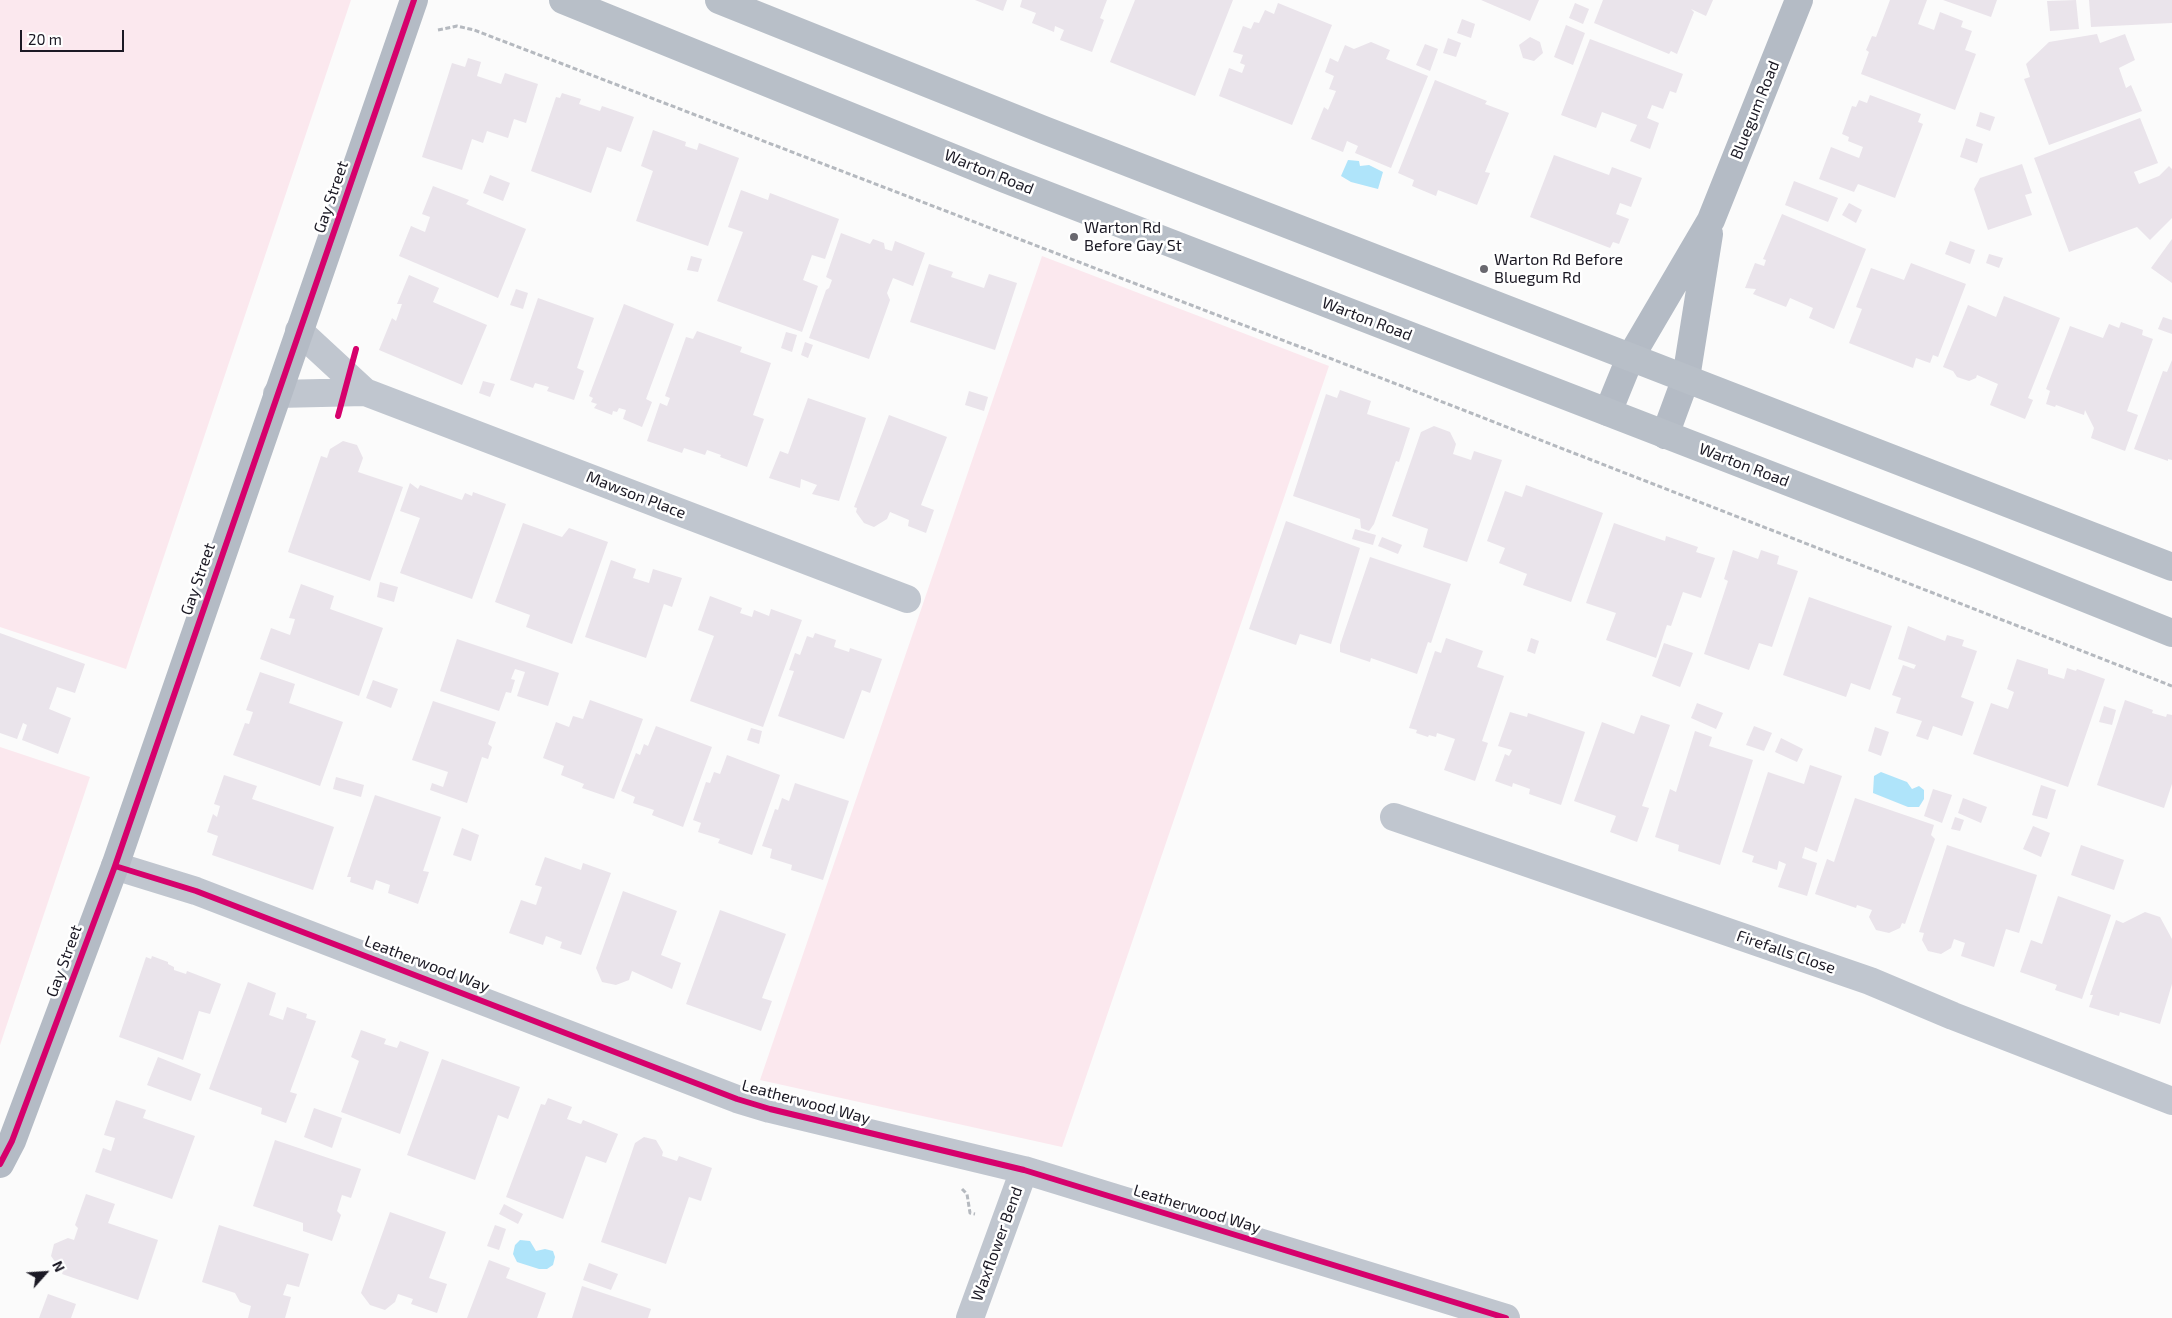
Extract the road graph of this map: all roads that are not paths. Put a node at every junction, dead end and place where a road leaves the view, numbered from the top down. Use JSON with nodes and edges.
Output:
{"nodes":[{"id":1,"x":414,"y":0,"type":"edge"},
{"id":2,"x":563,"y":0,"type":"edge"},
{"id":3,"x":719,"y":0,"type":"edge"},
{"id":4,"x":1799,"y":0,"type":"edge"},
{"id":5,"x":1711,"y":220,"type":"junction"},
{"id":6,"x":299,"y":331,"type":"junction"},
{"id":7,"x":1630,"y":358,"type":"junction"},
{"id":8,"x":1686,"y":378,"type":"junction"},
{"id":9,"x":365,"y":392,"type":"junction"},
{"id":10,"x":277,"y":394,"type":"junction"},
{"id":11,"x":1608,"y":412,"type":"junction"},
{"id":12,"x":1665,"y":435,"type":"junction"},
{"id":13,"x":2172,"y":566,"type":"edge"},
{"id":14,"x":907,"y":599,"type":"dead end"},
{"id":15,"x":2172,"y":633,"type":"edge"},
{"id":16,"x":1394,"y":817,"type":"dead end"},
{"id":17,"x":114,"y":866,"type":"junction"},
{"id":18,"x":2172,"y":1101,"type":"edge"},
{"id":19,"x":0,"y":1164,"type":"edge"},
{"id":20,"x":1024,"y":1170,"type":"junction"},
{"id":21,"x":970,"y":1318,"type":"edge"},
{"id":22,"x":1506,"y":1318,"type":"edge"}],
"edges":[{"from":1,"to":6,"type":"street","name":"Gay Street"},
{"from":2,"to":11,"type":"main road","name":"Warton Road"},
{"from":3,"to":7,"type":"main road"},
{"from":4,"to":5,"type":"street","name":"Bluegum Road"},
{"from":5,"to":7,"type":"street","name":"Bluegum Road"},
{"from":5,"to":8,"type":"street","name":"Bluegum Road"},
{"from":6,"to":9,"type":"street","name":"Mawson Place"},
{"from":6,"to":10,"type":"street","name":"Gay Street"},
{"from":7,"to":8,"type":"main road"},
{"from":7,"to":11,"type":"street","name":"Bluegum Road"},
{"from":8,"to":12,"type":"street","name":"Bluegum Road"},
{"from":8,"to":13,"type":"main road"},
{"from":9,"to":10,"type":"street","name":"Mawson Place"},
{"from":9,"to":14,"type":"street","name":"Mawson Place"},
{"from":10,"to":17,"type":"street","name":"Gay Street"},
{"from":11,"to":12,"type":"main road","name":"Warton Road"},
{"from":12,"to":15,"type":"main road","name":"Warton Road"},
{"from":16,"to":18,"type":"street","name":"Firefalls Close"},
{"from":17,"to":19,"type":"street","name":"Gay Street"},
{"from":17,"to":20,"type":"street","name":"Leatherwood Way"},
{"from":20,"to":21,"type":"street","name":"Waxflower Bend"},
{"from":20,"to":22,"type":"street","name":"Leatherwood Way"}]}
